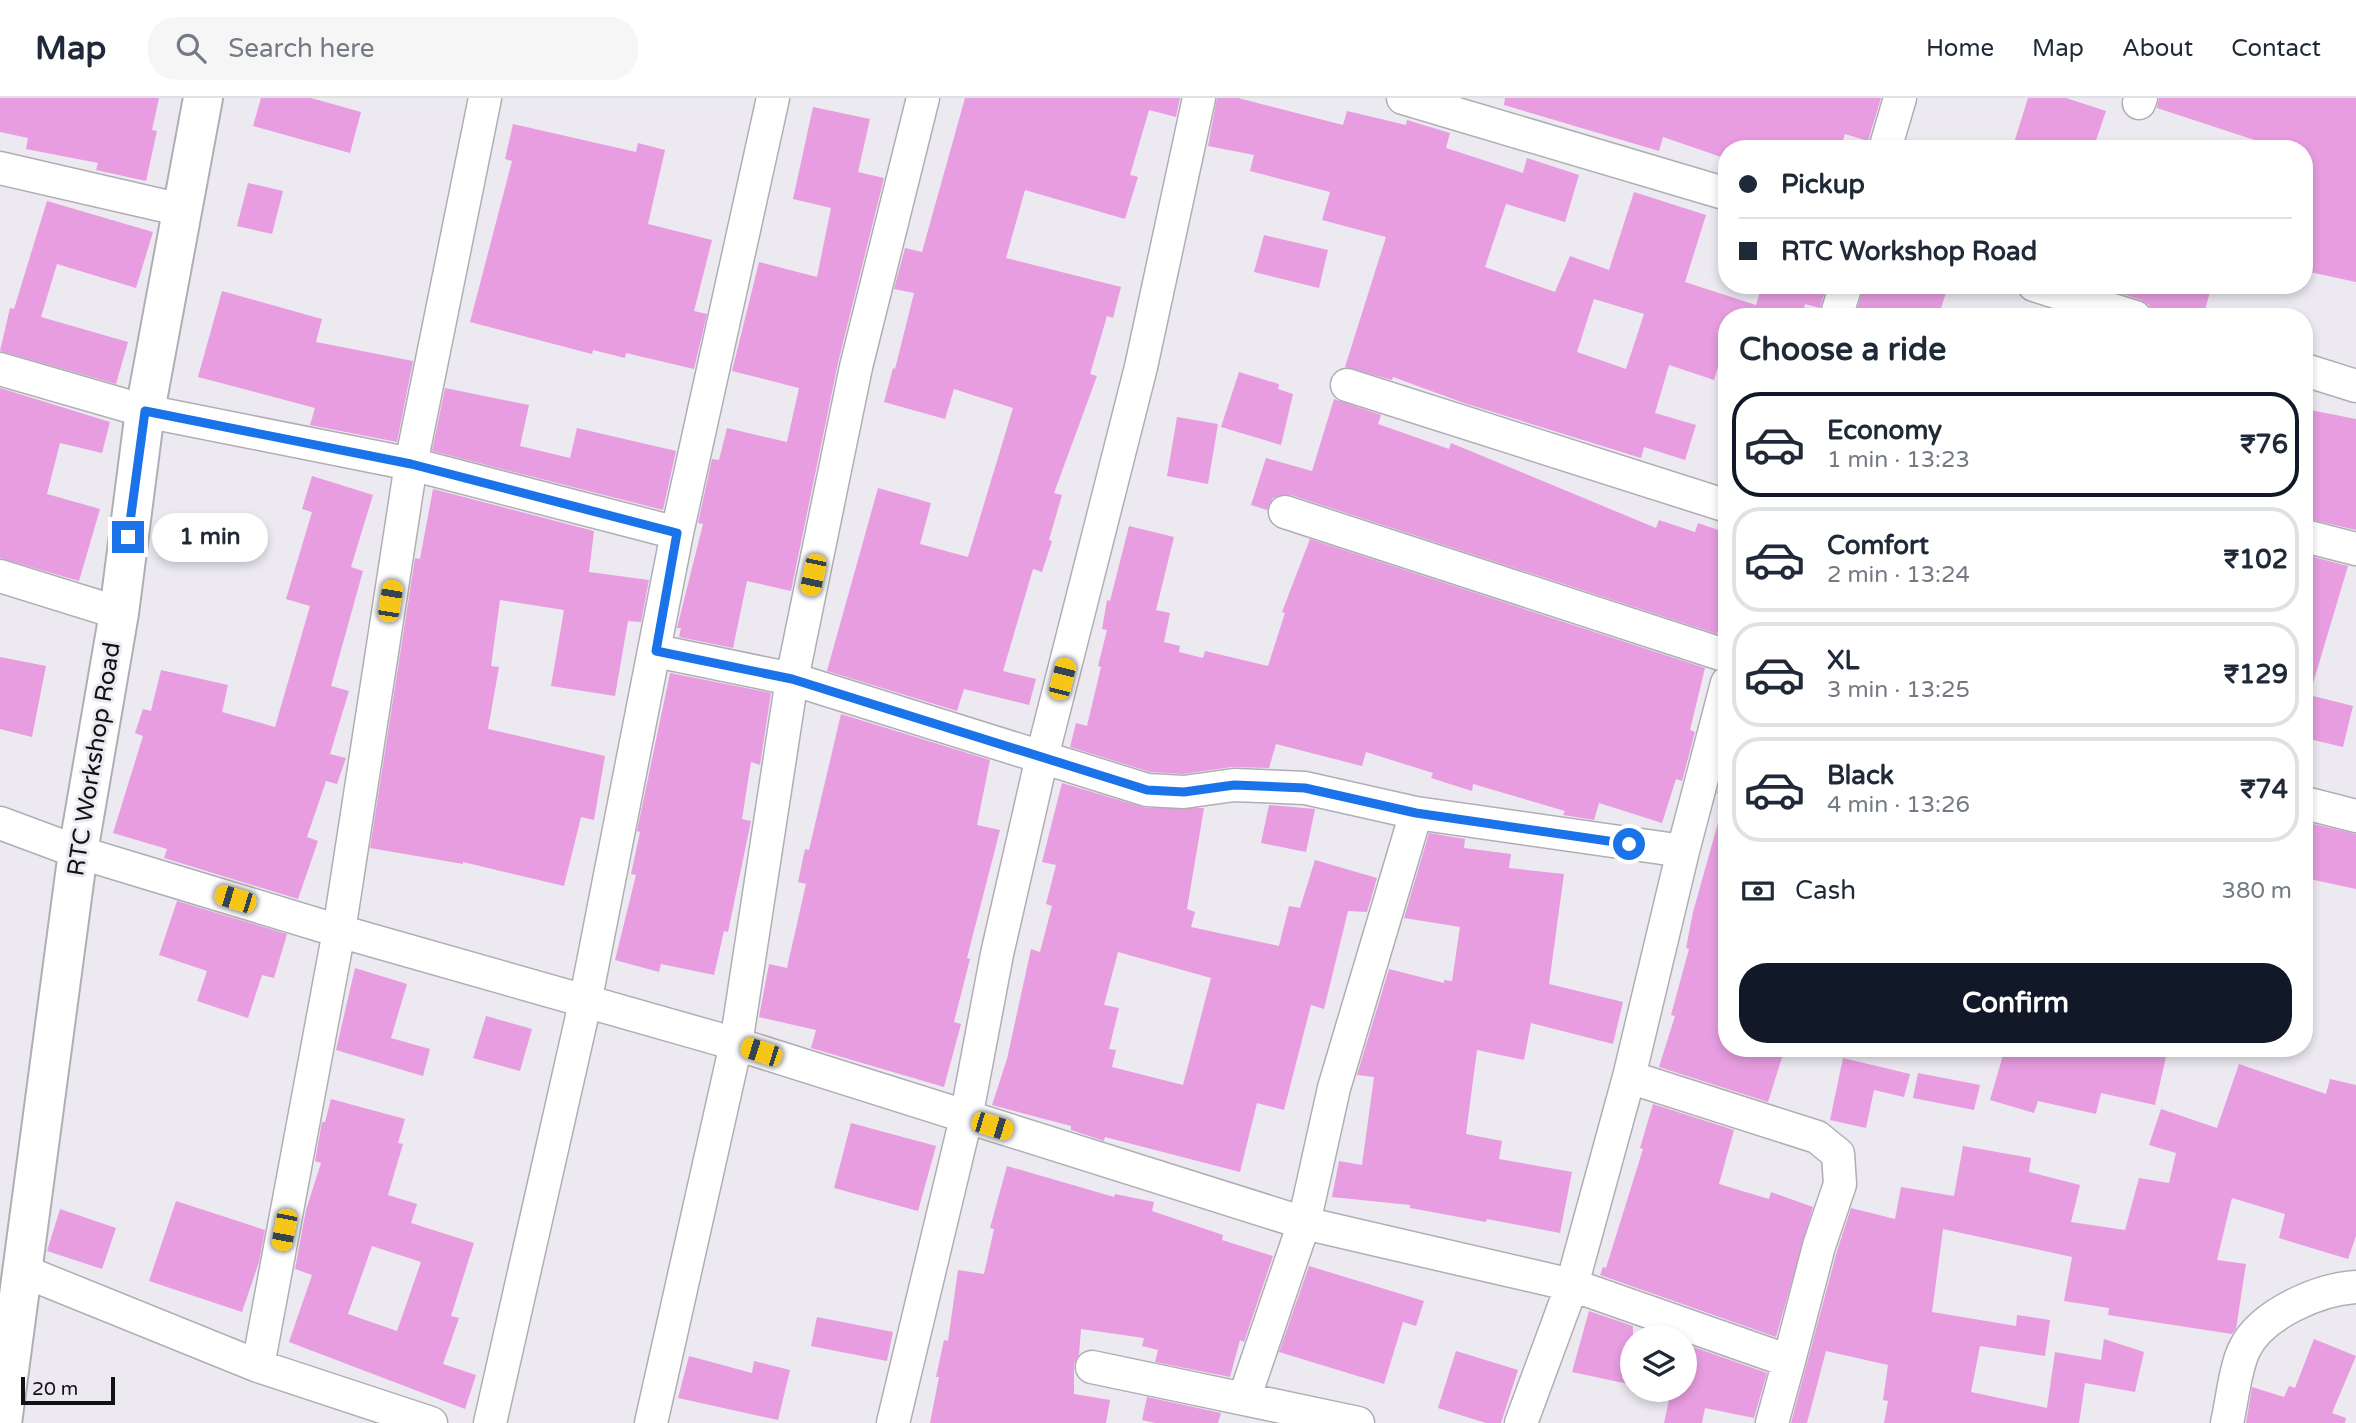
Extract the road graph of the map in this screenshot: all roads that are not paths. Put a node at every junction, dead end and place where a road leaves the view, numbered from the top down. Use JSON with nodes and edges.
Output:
{"nodes":[{"id":1,"x":203,"y":98,"type":"edge"},
{"id":2,"x":485,"y":98,"type":"edge"},
{"id":3,"x":773,"y":98,"type":"edge"},
{"id":4,"x":923,"y":98,"type":"edge"},
{"id":5,"x":1199,"y":98,"type":"edge"},
{"id":6,"x":1404,"y":98,"type":"edge"},
{"id":7,"x":1900,"y":98,"type":"edge"},
{"id":8,"x":1888,"y":140,"type":"edge"},
{"id":9,"x":0,"y":168,"type":"edge"},
{"id":10,"x":1718,"y":191,"type":"edge"},
{"id":11,"x":182,"y":210,"type":"junction"},
{"id":12,"x":2062,"y":294,"type":"edge"},
{"id":13,"x":2107,"y":308,"type":"edge"},
{"id":14,"x":0,"y":369,"type":"edge"},
{"id":15,"x":2313,"y":373,"type":"edge"},
{"id":16,"x":1347,"y":386,"type":"dead end"},
{"id":17,"x":2356,"y":386,"type":"edge"},
{"id":18,"x":145,"y":411,"type":"junction"},
{"id":19,"x":411,"y":464,"type":"junction"},
{"id":20,"x":1718,"y":503,"type":"edge"},
{"id":21,"x":1285,"y":512,"type":"dead end"},
{"id":22,"x":677,"y":533,"type":"junction"},
{"id":23,"x":2313,"y":538,"type":"edge"},
{"id":24,"x":2356,"y":550,"type":"edge"},
{"id":25,"x":0,"y":576,"type":"edge"},
{"id":26,"x":119,"y":613,"type":"junction"},
{"id":27,"x":656,"y":651,"type":"junction"},
{"id":28,"x":1718,"y":653,"type":"edge"},
{"id":29,"x":792,"y":679,"type":"junction"},
{"id":30,"x":1718,"y":732,"type":"edge"},
{"id":31,"x":1042,"y":757,"type":"junction"},
{"id":32,"x":2313,"y":805,"type":"edge"},
{"id":33,"x":1416,"y":813,"type":"junction"},
{"id":34,"x":2356,"y":816,"type":"edge"},
{"id":35,"x":0,"y":823,"type":"edge"},
{"id":36,"x":1683,"y":851,"type":"junction"},
{"id":37,"x":78,"y":852,"type":"junction"},
{"id":38,"x":339,"y":930,"type":"junction"},
{"id":39,"x":585,"y":1003,"type":"junction"},
{"id":40,"x":736,"y":1044,"type":"junction"},
{"id":41,"x":1629,"y":1077,"type":"junction"},
{"id":42,"x":966,"y":1118,"type":"junction"},
{"id":43,"x":1304,"y":1223,"type":"junction"},
{"id":44,"x":23,"y":1271,"type":"junction"},
{"id":45,"x":1572,"y":1285,"type":"junction"},
{"id":46,"x":2356,"y":1287,"type":"edge"},
{"id":47,"x":1789,"y":1361,"type":"junction"},
{"id":48,"x":258,"y":1366,"type":"junction"},
{"id":49,"x":1092,"y":1367,"type":"dead end"},
{"id":50,"x":1244,"y":1399,"type":"junction"},
{"id":51,"x":2,"y":1423,"type":"edge"},
{"id":52,"x":430,"y":1423,"type":"edge"},
{"id":53,"x":490,"y":1423,"type":"edge"},
{"id":54,"x":651,"y":1423,"type":"edge"},
{"id":55,"x":893,"y":1423,"type":"edge"},
{"id":56,"x":1358,"y":1423,"type":"edge"},
{"id":57,"x":1521,"y":1423,"type":"edge"},
{"id":58,"x":1772,"y":1423,"type":"edge"},
{"id":59,"x":2227,"y":1423,"type":"edge"}],
"edges":[{"from":1,"to":11,"type":"street","name":"RTC Workshop Road"},
{"from":2,"to":19,"type":"street"},
{"from":3,"to":22,"type":"street"},
{"from":4,"to":29,"type":"street"},
{"from":5,"to":31,"type":"street"},
{"from":6,"to":10,"type":"street"},
{"from":7,"to":8,"type":"street"},
{"from":9,"to":11,"type":"street"},
{"from":11,"to":18,"type":"street","name":"RTC Workshop Road"},
{"from":12,"to":13,"type":"street"},
{"from":14,"to":18,"type":"street"},
{"from":15,"to":17,"type":"street"},
{"from":16,"to":20,"type":"street"},
{"from":18,"to":19,"type":"street"},
{"from":18,"to":26,"type":"street","name":"RTC Workshop Road"},
{"from":19,"to":22,"type":"street"},
{"from":19,"to":38,"type":"street"},
{"from":21,"to":28,"type":"street"},
{"from":22,"to":27,"type":"street"},
{"from":23,"to":24,"type":"street"},
{"from":25,"to":26,"type":"street"},
{"from":26,"to":37,"type":"street","name":"RTC Workshop Road"},
{"from":27,"to":29,"type":"street"},
{"from":27,"to":39,"type":"street"},
{"from":29,"to":31,"type":"street"},
{"from":29,"to":40,"type":"street"},
{"from":30,"to":36,"type":"street"},
{"from":31,"to":33,"type":"street"},
{"from":31,"to":42,"type":"street"},
{"from":32,"to":34,"type":"street"},
{"from":33,"to":36,"type":"street"},
{"from":33,"to":43,"type":"street"},
{"from":35,"to":37,"type":"street"},
{"from":36,"to":41,"type":"street"},
{"from":37,"to":38,"type":"street"},
{"from":37,"to":44,"type":"street","name":"RTC Workshop Road"},
{"from":38,"to":39,"type":"street"},
{"from":38,"to":48,"type":"street"},
{"from":39,"to":40,"type":"street"},
{"from":39,"to":53,"type":"street"},
{"from":40,"to":42,"type":"street"},
{"from":40,"to":54,"type":"street"},
{"from":41,"to":45,"type":"street"},
{"from":41,"to":47,"type":"street"},
{"from":42,"to":43,"type":"street"},
{"from":42,"to":55,"type":"street"},
{"from":43,"to":45,"type":"street"},
{"from":43,"to":50,"type":"street"},
{"from":44,"to":48,"type":"street"},
{"from":44,"to":51,"type":"street","name":"RTC Workshop Road"},
{"from":45,"to":47,"type":"street"},
{"from":45,"to":57,"type":"street"},
{"from":46,"to":59,"type":"street"},
{"from":47,"to":58,"type":"street"},
{"from":48,"to":52,"type":"street"},
{"from":49,"to":50,"type":"street"},
{"from":50,"to":56,"type":"street"}]}
